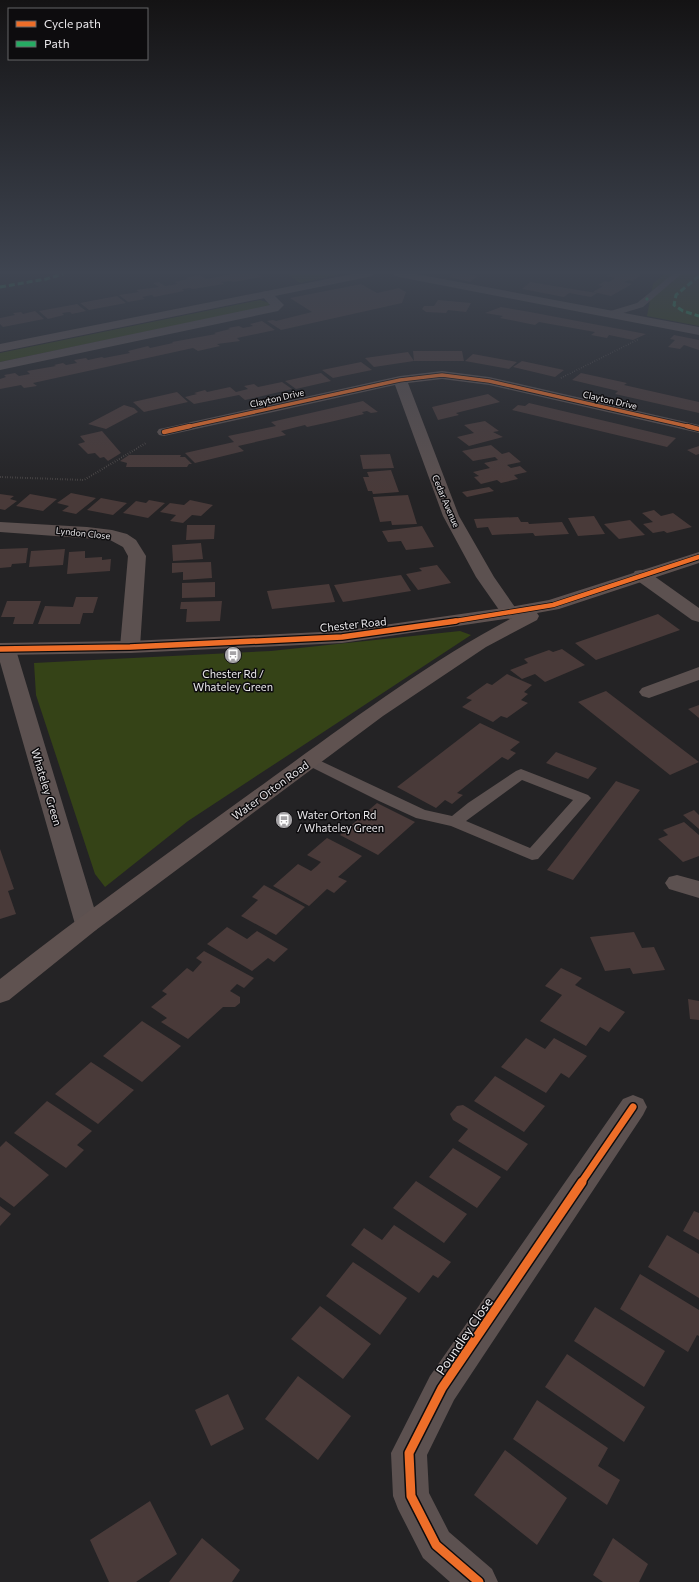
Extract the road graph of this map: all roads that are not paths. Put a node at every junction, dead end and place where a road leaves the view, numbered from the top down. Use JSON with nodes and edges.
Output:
{"nodes":[{"id":1,"x":86,"y":348,"type":"edge"},
{"id":2,"x":0,"y":366,"type":"edge"},
{"id":3,"x":400,"y":380,"type":"junction"},
{"id":4,"x":699,"y":429,"type":"edge"},
{"id":5,"x":164,"y":432,"type":"road end"},
{"id":6,"x":0,"y":527,"type":"edge"},
{"id":7,"x":699,"y":557,"type":"edge"},
{"id":8,"x":641,"y":576,"type":"junction"},
{"id":9,"x":553,"y":605,"type":"junction"},
{"id":10,"x":510,"y":613,"type":"junction"},
{"id":11,"x":699,"y":616,"type":"edge"},
{"id":12,"x":130,"y":647,"type":"junction"},
{"id":13,"x":3,"y":649,"type":"edge"},
{"id":14,"x":699,"y":673,"type":"edge"},
{"id":15,"x":649,"y":692,"type":"dead end"},
{"id":16,"x":310,"y":761,"type":"junction"},
{"id":17,"x":455,"y":822,"type":"junction"},
{"id":18,"x":676,"y":883,"type":"dead end"},
{"id":19,"x":699,"y":890,"type":"edge"},
{"id":20,"x":87,"y":924,"type":"junction"},
{"id":21,"x":3,"y":986,"type":"edge"},
{"id":22,"x":633,"y":1107,"type":"dead end"},
{"id":23,"x":479,"y":1582,"type":"edge"}],
"edges":[{"from":1,"to":2,"type":"street"},
{"from":3,"to":4,"type":"street","name":"Clayton Drive"},
{"from":3,"to":5,"type":"street","name":"Clayton Drive"},
{"from":3,"to":10,"type":"street","name":"Cedar Avenue"},
{"from":6,"to":12,"type":"street","name":"Lyndon Close"},
{"from":7,"to":8,"type":"main road","name":"Chester Road"},
{"from":8,"to":9,"type":"main road","name":"Chester Road"},
{"from":8,"to":11,"type":"street"},
{"from":9,"to":10,"type":"main road","name":"Chester Road"},
{"from":9,"to":16,"type":"main road","name":"Water Orton Road"},
{"from":10,"to":12,"type":"main road","name":"Chester Road"},
{"from":12,"to":13,"type":"main road","name":"Chester Road"},
{"from":13,"to":20,"type":"street","name":"Whateley Green"},
{"from":14,"to":15,"type":"street"},
{"from":16,"to":17,"type":"lane"},
{"from":16,"to":20,"type":"main road","name":"Water Orton Road"},
{"from":17,"to":17,"type":"lane"},
{"from":18,"to":19,"type":"street"},
{"from":20,"to":21,"type":"main road","name":"Water Orton Road"},
{"from":22,"to":23,"type":"street","name":"Poundley Close"}]}
